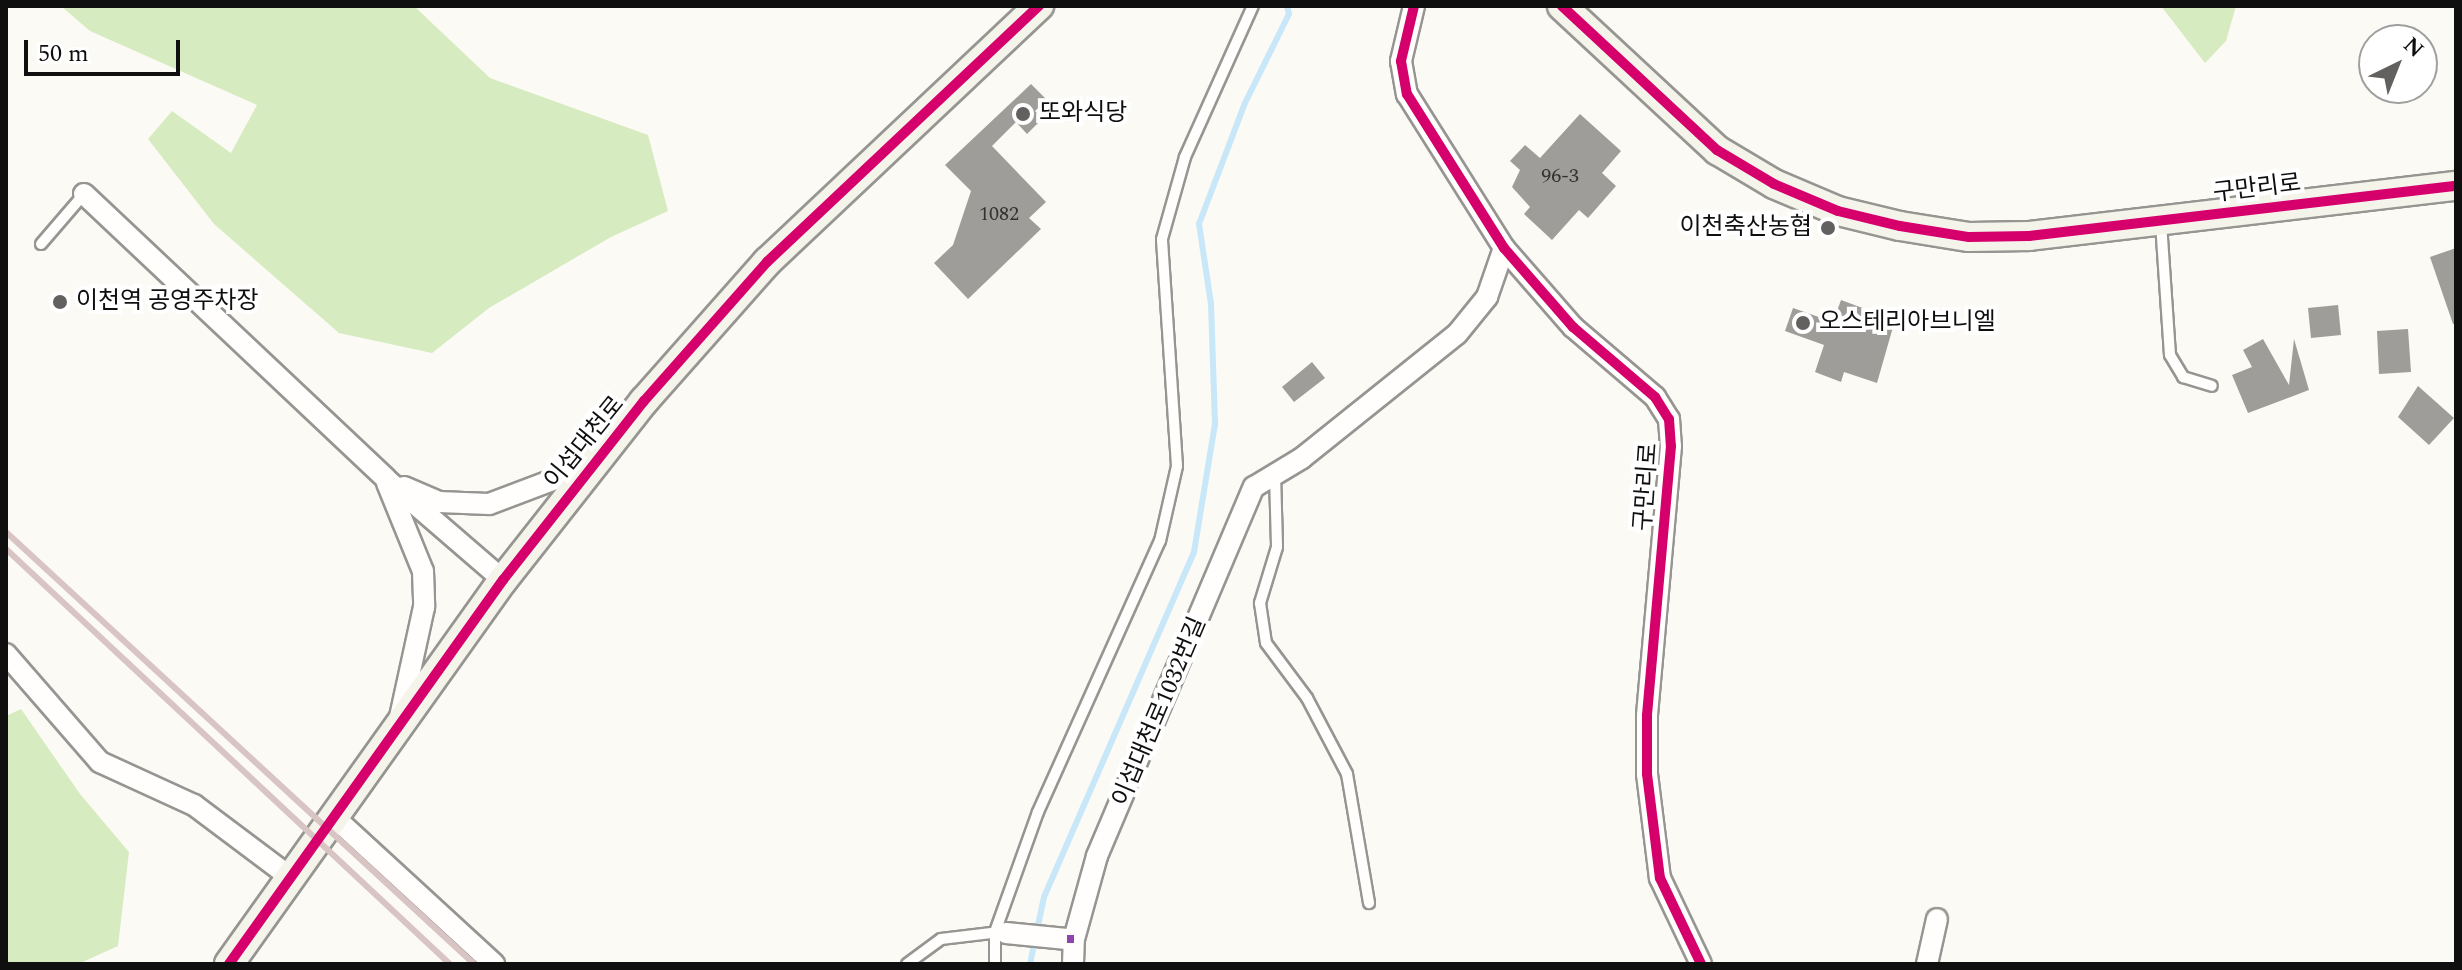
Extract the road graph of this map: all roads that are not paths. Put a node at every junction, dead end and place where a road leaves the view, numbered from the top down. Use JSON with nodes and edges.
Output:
{"nodes":[{"id":1,"x":1039,"y":6,"type":"edge"},
{"id":2,"x":1253,"y":6,"type":"edge"},
{"id":3,"x":1414,"y":6,"type":"edge"},
{"id":4,"x":1562,"y":6,"type":"edge"},
{"id":5,"x":2456,"y":186,"type":"edge"},
{"id":6,"x":84,"y":194,"type":"joint"},
{"id":7,"x":2161,"y":221,"type":"junction"},
{"id":8,"x":41,"y":244,"type":"dead end"},
{"id":9,"x":1504,"y":248,"type":"junction"},
{"id":10,"x":2212,"y":386,"type":"dead end"},
{"id":11,"x":592,"y":465,"type":"junction"},
{"id":12,"x":1275,"y":474,"type":"junction"},
{"id":13,"x":386,"y":479,"type":"junction"},
{"id":14,"x":503,"y":580,"type":"junction"},
{"id":15,"x":6,"y":654,"type":"edge"},
{"id":16,"x":398,"y":723,"type":"junction"},
{"id":17,"x":333,"y":816,"type":"junction"},
{"id":18,"x":290,"y":877,"type":"junction"},
{"id":19,"x":1369,"y":903,"type":"dead end"},
{"id":20,"x":1937,"y":919,"type":"dead end"},
{"id":21,"x":1001,"y":932,"type":"junction"},
{"id":22,"x":1067,"y":939,"type":"dead end"},
{"id":23,"x":229,"y":964,"type":"edge"},
{"id":24,"x":494,"y":964,"type":"edge"},
{"id":25,"x":907,"y":964,"type":"edge"},
{"id":26,"x":995,"y":964,"type":"edge"},
{"id":27,"x":1073,"y":964,"type":"edge"},
{"id":28,"x":1701,"y":964,"type":"edge"},
{"id":29,"x":1927,"y":964,"type":"edge"}],
"edges":[{"from":1,"to":11,"type":"street","name":"이섭대천로"},
{"from":2,"to":21,"type":"lane"},
{"from":3,"to":9,"type":"street","name":"구만리로"},
{"from":4,"to":7,"type":"street","name":"구만리로"},
{"from":5,"to":7,"type":"street","name":"구만리로"},
{"from":6,"to":8,"type":"lane"},
{"from":6,"to":13,"type":"street"},
{"from":7,"to":10,"type":"lane"},
{"from":9,"to":12,"type":"street","name":"이섭대천로1032번길"},
{"from":9,"to":28,"type":"street","name":"구만리로"},
{"from":11,"to":13,"type":"street"},
{"from":11,"to":14,"type":"street","name":"이섭대천로"},
{"from":12,"to":19,"type":"lane"},
{"from":12,"to":27,"type":"street","name":"이섭대천로1032번길"},
{"from":13,"to":14,"type":"street"},
{"from":13,"to":16,"type":"street"},
{"from":14,"to":16,"type":"street","name":"이섭대천로"},
{"from":15,"to":18,"type":"street"},
{"from":16,"to":17,"type":"street","name":"이섭대천로"},
{"from":17,"to":18,"type":"street","name":"이섭대천로"},
{"from":17,"to":24,"type":"street"},
{"from":18,"to":23,"type":"street","name":"이섭대천로"},
{"from":20,"to":29,"type":"street"},
{"from":21,"to":22,"type":"street"},
{"from":21,"to":25,"type":"lane"},
{"from":21,"to":26,"type":"lane"}]}
